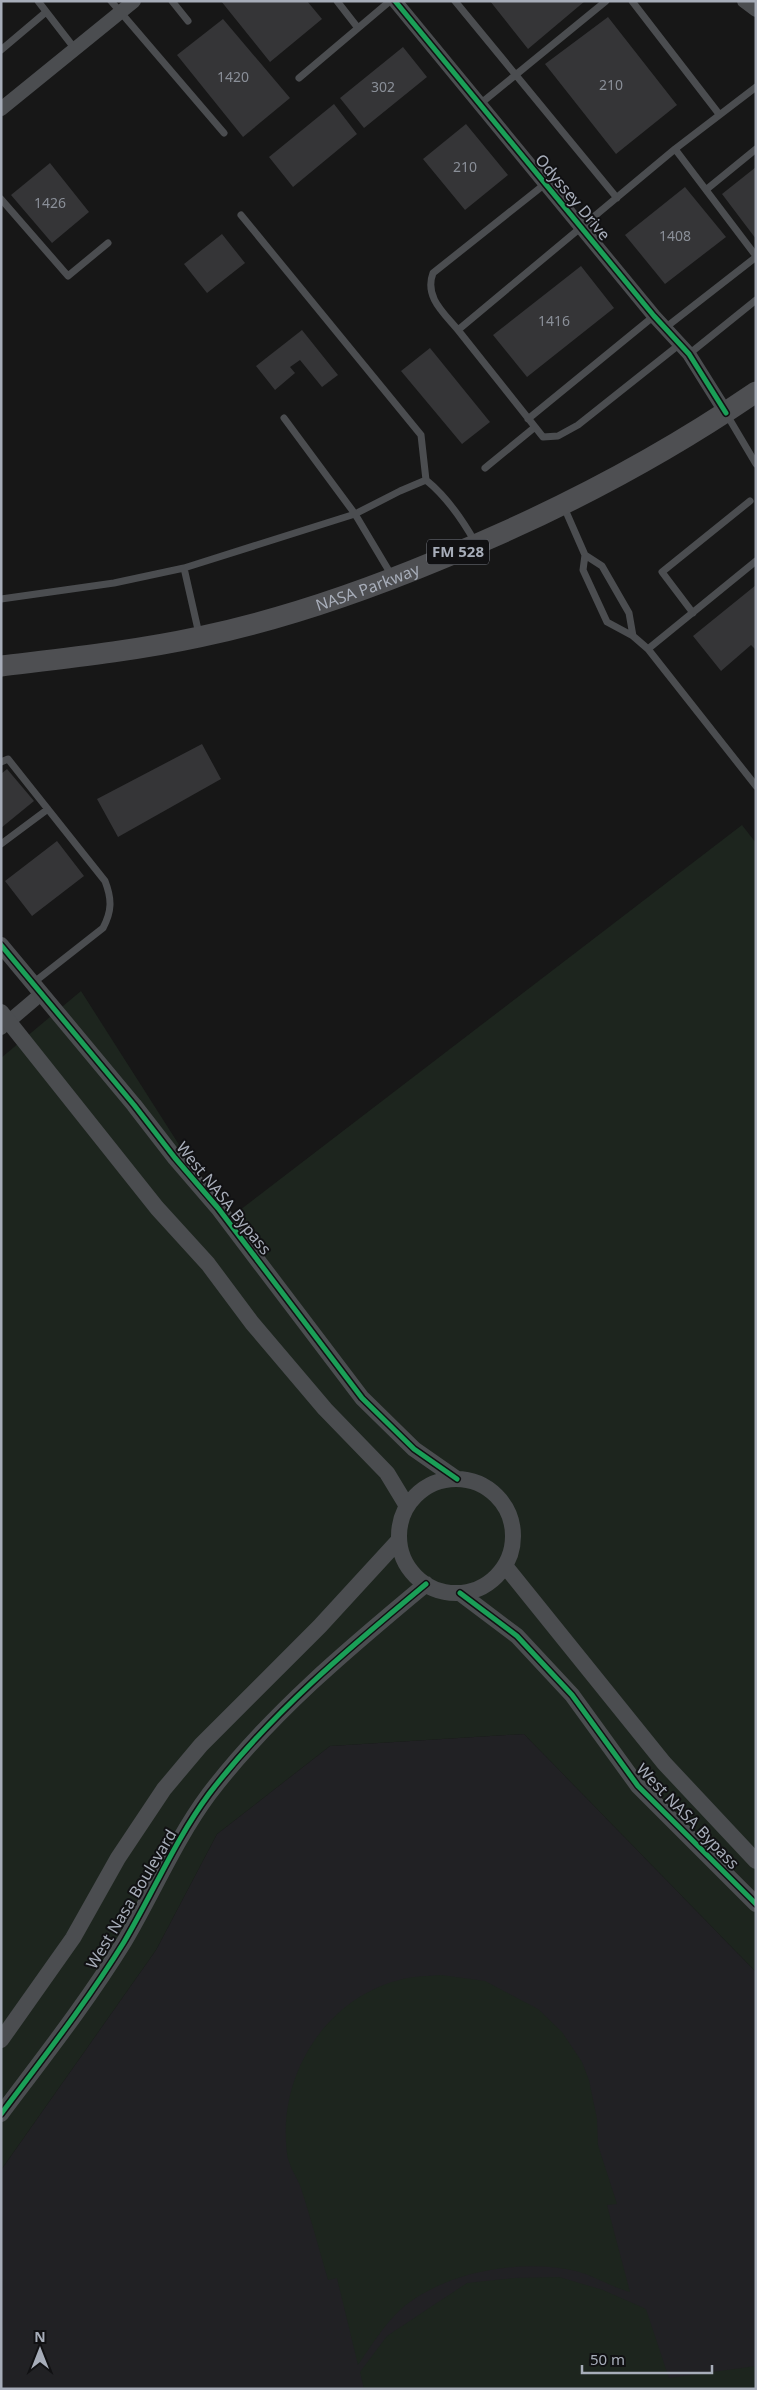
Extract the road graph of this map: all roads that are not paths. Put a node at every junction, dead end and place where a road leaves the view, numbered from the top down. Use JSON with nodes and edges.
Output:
{"nodes":[{"id":1,"x":38,"y":1,"type":"edge"},
{"id":2,"x":111,"y":1,"type":"edge"},
{"id":3,"x":134,"y":1,"type":"edge"},
{"id":4,"x":172,"y":1,"type":"edge"},
{"id":5,"x":337,"y":1,"type":"edge"},
{"id":6,"x":390,"y":1,"type":"edge"},
{"id":7,"x":395,"y":1,"type":"edge"},
{"id":8,"x":455,"y":1,"type":"edge"},
{"id":9,"x":606,"y":1,"type":"edge"},
{"id":10,"x":632,"y":1,"type":"edge"},
{"id":11,"x":744,"y":1,"type":"edge"},
{"id":12,"x":756,"y":10,"type":"edge"},
{"id":13,"x":46,"y":12,"type":"junction"},
{"id":14,"x":120,"y":13,"type":"junction"},
{"id":15,"x":188,"y":21,"type":"dead end"},
{"id":16,"x":358,"y":28,"type":"junction"},
{"id":17,"x":75,"y":49,"type":"junction"},
{"id":18,"x":1,"y":50,"type":"edge"},
{"id":19,"x":516,"y":75,"type":"junction"},
{"id":20,"x":299,"y":78,"type":"dead end"},
{"id":21,"x":756,"y":87,"type":"edge"},
{"id":22,"x":480,"y":104,"type":"junction"},
{"id":23,"x":1,"y":109,"type":"edge"},
{"id":24,"x":719,"y":114,"type":"junction"},
{"id":25,"x":224,"y":132,"type":"dead end"},
{"id":26,"x":675,"y":149,"type":"junction"},
{"id":27,"x":756,"y":149,"type":"edge"},
{"id":28,"x":545,"y":184,"type":"junction"},
{"id":29,"x":707,"y":189,"type":"junction"},
{"id":30,"x":617,"y":198,"type":"junction"},
{"id":31,"x":1,"y":199,"type":"edge"},
{"id":32,"x":241,"y":215,"type":"dead end"},
{"id":33,"x":582,"y":228,"type":"junction"},
{"id":34,"x":108,"y":243,"type":"dead end"},
{"id":35,"x":756,"y":256,"type":"edge"},
{"id":36,"x":756,"y":300,"type":"edge"},
{"id":37,"x":654,"y":316,"type":"junction"},
{"id":38,"x":665,"y":328,"type":"junction"},
{"id":39,"x":458,"y":330,"type":"junction"},
{"id":40,"x":684,"y":349,"type":"junction"},
{"id":41,"x":756,"y":392,"type":"edge"},
{"id":42,"x":726,"y":413,"type":"junction"},
{"id":43,"x":284,"y":418,"type":"dead end"},
{"id":44,"x":528,"y":419,"type":"junction"},
{"id":45,"x":535,"y":427,"type":"junction"},
{"id":46,"x":756,"y":464,"type":"edge"},
{"id":47,"x":485,"y":468,"type":"dead end"},
{"id":48,"x":426,"y":480,"type":"junction"},
{"id":49,"x":750,"y":501,"type":"dead end"},
{"id":50,"x":563,"y":506,"type":"junction"},
{"id":51,"x":355,"y":514,"type":"junction"},
{"id":52,"x":476,"y":545,"type":"junction"},
{"id":53,"x":585,"y":555,"type":"junction"},
{"id":54,"x":756,"y":561,"type":"edge"},
{"id":55,"x":184,"y":568,"type":"junction"},
{"id":56,"x":394,"y":578,"type":"junction"},
{"id":57,"x":1,"y":599,"type":"edge"},
{"id":58,"x":693,"y":613,"type":"junction"},
{"id":59,"x":633,"y":636,"type":"junction"},
{"id":60,"x":199,"y":637,"type":"junction"},
{"id":61,"x":648,"y":649,"type":"junction"},
{"id":62,"x":1,"y":666,"type":"edge"},
{"id":63,"x":1,"y":762,"type":"edge"},
{"id":64,"x":756,"y":786,"type":"edge"},
{"id":65,"x":48,"y":809,"type":"junction"},
{"id":66,"x":1,"y":844,"type":"edge"},
{"id":67,"x":1,"y":945,"type":"edge"},
{"id":68,"x":37,"y":988,"type":"junction"},
{"id":69,"x":4,"y":1020,"type":"edge"},
{"id":70,"x":457,"y":1479,"type":"junction"},
{"id":71,"x":407,"y":1506,"type":"junction"},
{"id":72,"x":399,"y":1540,"type":"junction"},
{"id":73,"x":506,"y":1567,"type":"junction"},
{"id":74,"x":426,"y":1584,"type":"junction"},
{"id":75,"x":460,"y":1593,"type":"junction"},
{"id":76,"x":756,"y":1861,"type":"edge"},
{"id":77,"x":756,"y":1904,"type":"edge"},
{"id":78,"x":1,"y":2040,"type":"edge"},
{"id":79,"x":1,"y":2114,"type":"edge"}],
"edges":[{"from":1,"to":13,"type":"lane"},
{"from":2,"to":14,"type":"lane"},
{"from":3,"to":14,"type":"street"},
{"from":4,"to":15,"type":"lane"},
{"from":5,"to":16,"type":"lane"},
{"from":6,"to":16,"type":"lane"},
{"from":7,"to":22,"type":"street","name":"Odyssey Drive"},
{"from":8,"to":19,"type":"lane"},
{"from":9,"to":19,"type":"lane"},
{"from":10,"to":24,"type":"lane"},
{"from":11,"to":12,"type":"street"},
{"from":13,"to":17,"type":"lane"},
{"from":13,"to":18,"type":"lane"},
{"from":14,"to":17,"type":"street"},
{"from":14,"to":25,"type":"lane"},
{"from":16,"to":20,"type":"lane"},
{"from":17,"to":23,"type":"street"},
{"from":19,"to":22,"type":"lane"},
{"from":19,"to":30,"type":"lane"},
{"from":21,"to":24,"type":"lane"},
{"from":22,"to":28,"type":"street","name":"Odyssey Drive"},
{"from":24,"to":26,"type":"lane"},
{"from":26,"to":29,"type":"lane"},
{"from":26,"to":30,"type":"lane"},
{"from":27,"to":29,"type":"lane"},
{"from":28,"to":33,"type":"street","name":"Odyssey Drive"},
{"from":28,"to":39,"type":"lane"},
{"from":29,"to":35,"type":"lane"},
{"from":30,"to":33,"type":"lane"},
{"from":31,"to":34,"type":"lane"},
{"from":32,"to":48,"type":"lane"},
{"from":33,"to":37,"type":"street","name":"Odyssey Drive"},
{"from":33,"to":39,"type":"lane"},
{"from":35,"to":38,"type":"lane"},
{"from":36,"to":40,"type":"lane"},
{"from":37,"to":38,"type":"street","name":"Odyssey Drive"},
{"from":37,"to":44,"type":"lane"},
{"from":38,"to":40,"type":"street","name":"Odyssey Drive"},
{"from":39,"to":44,"type":"lane"},
{"from":40,"to":42,"type":"street","name":"Odyssey Drive"},
{"from":40,"to":45,"type":"lane"},
{"from":41,"to":42,"type":"main road","name":"NASA Parkway","number":"FM 528"},
{"from":42,"to":46,"type":"lane"},
{"from":42,"to":50,"type":"main road","name":"NASA Parkway","number":"FM 528"},
{"from":43,"to":51,"type":"lane"},
{"from":44,"to":45,"type":"lane"},
{"from":45,"to":47,"type":"lane"},
{"from":48,"to":51,"type":"lane"},
{"from":48,"to":52,"type":"lane"},
{"from":49,"to":58,"type":"lane"},
{"from":50,"to":52,"type":"main road","name":"NASA Parkway","number":"FM 528"},
{"from":50,"to":53,"type":"lane"},
{"from":51,"to":55,"type":"lane"},
{"from":51,"to":56,"type":"lane"},
{"from":52,"to":56,"type":"main road","name":"NASA Parkway","number":"FM 528"},
{"from":53,"to":59,"type":"lane"},
{"from":53,"to":59,"type":"lane"},
{"from":54,"to":58,"type":"lane"},
{"from":55,"to":57,"type":"lane"},
{"from":55,"to":60,"type":"lane"},
{"from":56,"to":60,"type":"main road","name":"NASA Parkway","number":"FM 528"},
{"from":58,"to":61,"type":"lane"},
{"from":59,"to":61,"type":"lane"},
{"from":60,"to":62,"type":"main road","name":"NASA Parkway","number":"FM 528"},
{"from":61,"to":64,"type":"lane"},
{"from":63,"to":65,"type":"lane"},
{"from":65,"to":66,"type":"lane"},
{"from":65,"to":68,"type":"lane"},
{"from":67,"to":68,"type":"street","name":"West NASA Bypass"},
{"from":68,"to":69,"type":"street"},
{"from":68,"to":70,"type":"street","name":"West NASA Bypass"},
{"from":69,"to":71,"type":"street"},
{"from":70,"to":71,"type":"street","name":"West NASA Bypass"},
{"from":70,"to":73,"type":"street","name":"West NASA Bypass"},
{"from":71,"to":72,"type":"street","name":"West NASA Bypass"},
{"from":72,"to":74,"type":"street","name":"West NASA Bypass"},
{"from":72,"to":78,"type":"street","name":"West Nasa Boulevard"},
{"from":73,"to":75,"type":"street","name":"West NASA Bypass"},
{"from":73,"to":76,"type":"street","name":"West NASA Bypass"},
{"from":74,"to":75,"type":"street","name":"West NASA Bypass"},
{"from":74,"to":79,"type":"street","name":"West Nasa Boulevard"},
{"from":75,"to":77,"type":"street","name":"West NASA Bypass"}]}
